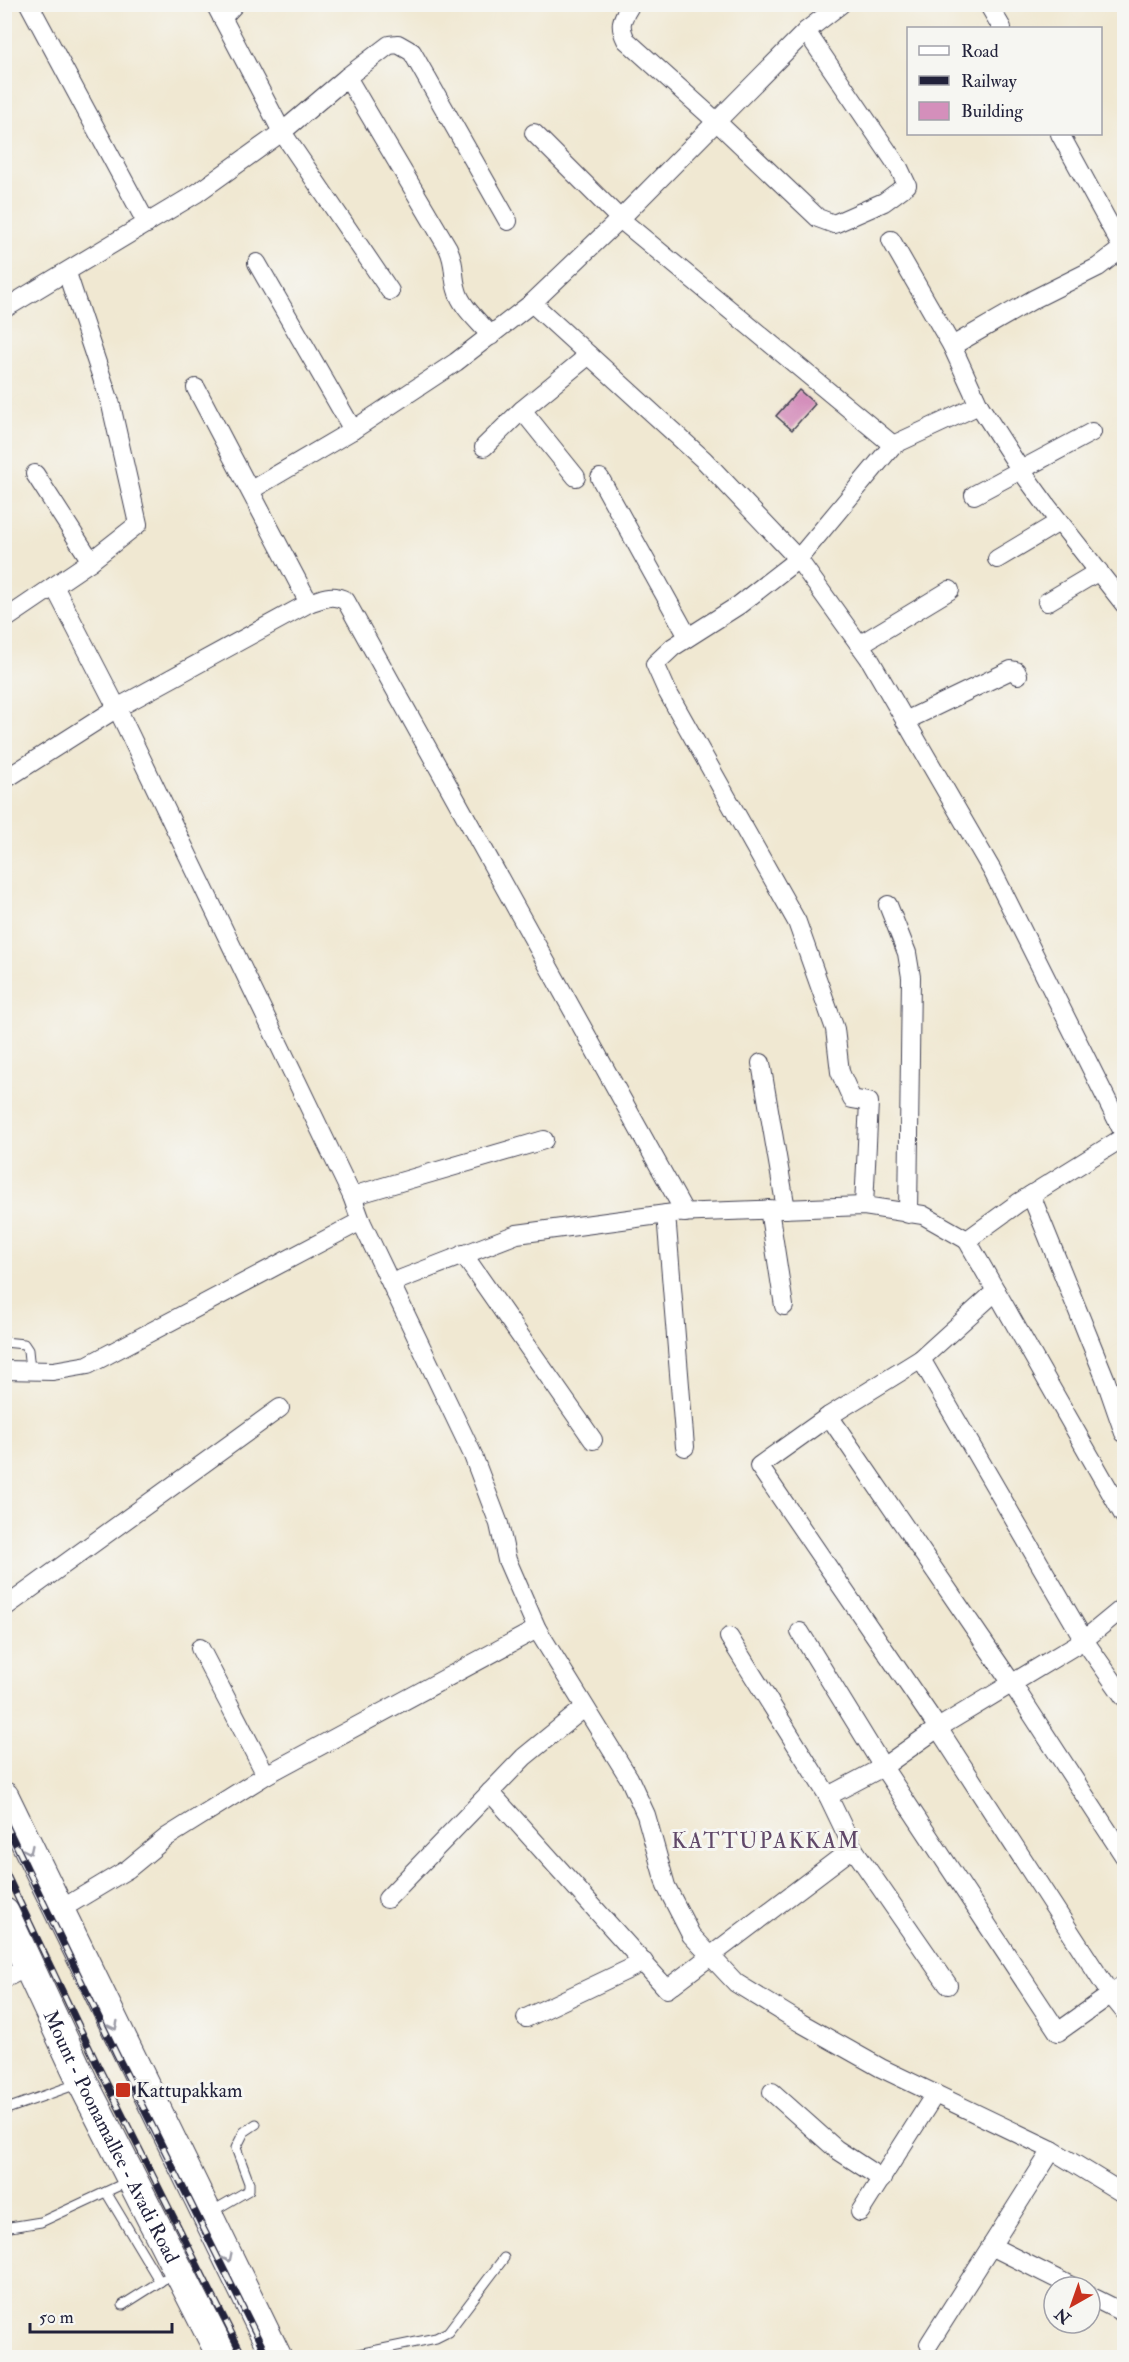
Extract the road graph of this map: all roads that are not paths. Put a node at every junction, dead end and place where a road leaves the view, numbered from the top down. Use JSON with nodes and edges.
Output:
{"nodes":[{"id":1,"x":29,"y":4,"type":"edge"},
{"id":2,"x":236,"y":4,"type":"edge"},
{"id":3,"x":631,"y":4,"type":"edge"},
{"id":4,"x":841,"y":4,"type":"edge"},
{"id":5,"x":988,"y":4,"type":"edge"},
{"id":6,"x":218,"y":11,"type":"edge"},
{"id":7,"x":1001,"y":27,"type":"edge"},
{"id":8,"x":806,"y":31,"type":"junction"},
{"id":9,"x":347,"y":77,"type":"junction"},
{"id":10,"x":717,"y":122,"type":"junction"},
{"id":11,"x":282,"y":132,"type":"junction"},
{"id":12,"x":534,"y":133,"type":"dead end"},
{"id":13,"x":1061,"y":135,"type":"edge"},
{"id":14,"x":620,"y":219,"type":"junction"},
{"id":15,"x":508,"y":221,"type":"dead end"},
{"id":16,"x":147,"y":224,"type":"junction"},
{"id":17,"x":891,"y":240,"type":"dead end"},
{"id":18,"x":1124,"y":249,"type":"edge"},
{"id":19,"x":257,"y":263,"type":"dead end"},
{"id":20,"x":67,"y":273,"type":"junction"},
{"id":21,"x":390,"y":291,"type":"dead end"},
{"id":22,"x":532,"y":303,"type":"junction"},
{"id":23,"x":4,"y":309,"type":"edge"},
{"id":24,"x":491,"y":336,"type":"junction"},
{"id":25,"x":952,"y":346,"type":"junction"},
{"id":26,"x":588,"y":355,"type":"junction"},
{"id":27,"x":196,"y":387,"type":"dead end"},
{"id":28,"x":979,"y":405,"type":"junction"},
{"id":29,"x":522,"y":410,"type":"junction"},
{"id":30,"x":353,"y":430,"type":"junction"},
{"id":31,"x":1092,"y":432,"type":"dead end"},
{"id":32,"x":893,"y":445,"type":"junction"},
{"id":33,"x":484,"y":447,"type":"dead end"},
{"id":34,"x":1020,"y":469,"type":"junction"},
{"id":35,"x":34,"y":474,"type":"dead end"},
{"id":36,"x":576,"y":477,"type":"dead end"},
{"id":37,"x":600,"y":478,"type":"dead end"},
{"id":38,"x":251,"y":490,"type":"junction"},
{"id":39,"x":974,"y":495,"type":"dead end"},
{"id":40,"x":1059,"y":522,"type":"junction"},
{"id":41,"x":798,"y":559,"type":"junction"},
{"id":42,"x":996,"y":559,"type":"dead end"},
{"id":43,"x":91,"y":561,"type":"junction"},
{"id":44,"x":1099,"y":571,"type":"junction"},
{"id":45,"x":1117,"y":581,"type":"edge"},
{"id":46,"x":54,"y":585,"type":"junction"},
{"id":47,"x":950,"y":590,"type":"dead end"},
{"id":48,"x":1047,"y":602,"type":"dead end"},
{"id":49,"x":309,"y":603,"type":"junction"},
{"id":50,"x":1125,"y":604,"type":"edge"},
{"id":51,"x":4,"y":620,"type":"edge"},
{"id":52,"x":688,"y":638,"type":"junction"},
{"id":53,"x":859,"y":645,"type":"junction"},
{"id":54,"x":1018,"y":675,"type":"dead end"},
{"id":55,"x":117,"y":708,"type":"junction"},
{"id":56,"x":906,"y":721,"type":"junction"},
{"id":57,"x":5,"y":778,"type":"edge"},
{"id":58,"x":888,"y":905,"type":"dead end"},
{"id":59,"x":761,"y":1063,"type":"dead end"},
{"id":60,"x":1125,"y":1135,"type":"edge"},
{"id":61,"x":544,"y":1140,"type":"dead end"},
{"id":62,"x":1031,"y":1195,"type":"junction"},
{"id":63,"x":352,"y":1196,"type":"junction"},
{"id":64,"x":864,"y":1206,"type":"junction"},
{"id":65,"x":777,"y":1209,"type":"junction"},
{"id":66,"x":685,"y":1212,"type":"junction"},
{"id":67,"x":666,"y":1214,"type":"junction"},
{"id":68,"x":908,"y":1214,"type":"junction"},
{"id":69,"x":361,"y":1221,"type":"junction"},
{"id":70,"x":967,"y":1240,"type":"junction"},
{"id":71,"x":463,"y":1254,"type":"junction"},
{"id":72,"x":391,"y":1283,"type":"junction"},
{"id":73,"x":996,"y":1291,"type":"junction"},
{"id":74,"x":784,"y":1306,"type":"dead end"},
{"id":75,"x":4,"y":1342,"type":"edge"},
{"id":76,"x":921,"y":1359,"type":"junction"},
{"id":77,"x":4,"y":1370,"type":"edge"},
{"id":78,"x":30,"y":1370,"type":"junction"},
{"id":79,"x":280,"y":1408,"type":"dead end"},
{"id":80,"x":829,"y":1416,"type":"junction"},
{"id":81,"x":1125,"y":1433,"type":"edge"},
{"id":82,"x":593,"y":1440,"type":"dead end"},
{"id":83,"x":685,"y":1447,"type":"dead end"},
{"id":84,"x":1125,"y":1515,"type":"edge"},
{"id":85,"x":1125,"y":1607,"type":"edge"},
{"id":86,"x":4,"y":1608,"type":"edge"},
{"id":87,"x":537,"y":1629,"type":"junction"},
{"id":88,"x":800,"y":1632,"type":"dead end"},
{"id":89,"x":729,"y":1637,"type":"dead end"},
{"id":90,"x":1084,"y":1640,"type":"junction"},
{"id":91,"x":200,"y":1648,"type":"dead end"},
{"id":92,"x":1011,"y":1682,"type":"junction"},
{"id":93,"x":1125,"y":1697,"type":"edge"},
{"id":94,"x":584,"y":1708,"type":"junction"},
{"id":95,"x":938,"y":1728,"type":"junction"},
{"id":96,"x":883,"y":1767,"type":"junction"},
{"id":97,"x":266,"y":1775,"type":"junction"},
{"id":98,"x":490,"y":1792,"type":"junction"},
{"id":99,"x":828,"y":1796,"type":"junction"},
{"id":100,"x":4,"y":1797,"type":"edge"},
{"id":101,"x":853,"y":1848,"type":"junction"},
{"id":102,"x":1125,"y":1856,"type":"edge"},
{"id":103,"x":387,"y":1899,"type":"dead end"},
{"id":104,"x":58,"y":1911,"type":"junction"},
{"id":105,"x":4,"y":1913,"type":"edge"},
{"id":106,"x":709,"y":1956,"type":"junction"},
{"id":107,"x":644,"y":1962,"type":"junction"},
{"id":108,"x":16,"y":1972,"type":"edge"},
{"id":109,"x":948,"y":1985,"type":"dead end"},
{"id":110,"x":1118,"y":1990,"type":"edge"},
{"id":111,"x":1125,"y":2011,"type":"edge"},
{"id":112,"x":526,"y":2018,"type":"dead end"},
{"id":113,"x":82,"y":2083,"type":"junction"},
{"id":114,"x":772,"y":2092,"type":"dead end"},
{"id":115,"x":935,"y":2094,"type":"junction"},
{"id":116,"x":4,"y":2110,"type":"edge"},
{"id":117,"x":256,"y":2124,"type":"dead end"},
{"id":118,"x":1052,"y":2150,"type":"junction"},
{"id":119,"x":882,"y":2179,"type":"junction"},
{"id":120,"x":119,"y":2186,"type":"junction"},
{"id":121,"x":1124,"y":2192,"type":"edge"},
{"id":122,"x":860,"y":2212,"type":"dead end"},
{"id":123,"x":207,"y":2214,"type":"junction"},
{"id":124,"x":4,"y":2228,"type":"edge"},
{"id":125,"x":991,"y":2246,"type":"junction"},
{"id":126,"x":504,"y":2258,"type":"dead end"},
{"id":127,"x":1049,"y":2275,"type":"edge"},
{"id":128,"x":169,"y":2276,"type":"junction"},
{"id":129,"x":1102,"y":2302,"type":"edge"},
{"id":130,"x":123,"y":2305,"type":"dead end"},
{"id":131,"x":1125,"y":2313,"type":"edge"},
{"id":132,"x":929,"y":2344,"type":"dead end"},
{"id":133,"x":223,"y":2358,"type":"edge"},
{"id":134,"x":277,"y":2358,"type":"edge"},
{"id":135,"x":339,"y":2358,"type":"edge"}],
"edges":[{"from":1,"to":16,"type":"street"},
{"from":2,"to":6,"type":"street"},
{"from":3,"to":10,"type":"street"},
{"from":4,"to":8,"type":"street"},
{"from":5,"to":7,"type":"street"},
{"from":6,"to":11,"type":"street"},
{"from":8,"to":10,"type":"street"},
{"from":8,"to":10,"type":"street"},
{"from":9,"to":11,"type":"street"},
{"from":9,"to":15,"type":"street"},
{"from":9,"to":24,"type":"street"},
{"from":10,"to":14,"type":"street"},
{"from":11,"to":16,"type":"street"},
{"from":11,"to":21,"type":"street"},
{"from":12,"to":14,"type":"street"},
{"from":13,"to":18,"type":"street"},
{"from":14,"to":22,"type":"street"},
{"from":14,"to":32,"type":"street"},
{"from":16,"to":20,"type":"street"},
{"from":17,"to":25,"type":"street"},
{"from":18,"to":25,"type":"street"},
{"from":19,"to":30,"type":"street"},
{"from":20,"to":23,"type":"street"},
{"from":20,"to":43,"type":"street"},
{"from":22,"to":24,"type":"street"},
{"from":22,"to":26,"type":"street"},
{"from":24,"to":30,"type":"street"},
{"from":25,"to":28,"type":"street"},
{"from":26,"to":29,"type":"street"},
{"from":26,"to":41,"type":"street"},
{"from":27,"to":38,"type":"street"},
{"from":28,"to":32,"type":"street"},
{"from":28,"to":34,"type":"street"},
{"from":29,"to":33,"type":"street"},
{"from":29,"to":36,"type":"street"},
{"from":30,"to":38,"type":"street"},
{"from":31,"to":34,"type":"street"},
{"from":32,"to":41,"type":"street"},
{"from":34,"to":39,"type":"street"},
{"from":34,"to":40,"type":"street"},
{"from":35,"to":43,"type":"street"},
{"from":37,"to":52,"type":"street"},
{"from":38,"to":49,"type":"street"},
{"from":40,"to":42,"type":"street"},
{"from":40,"to":44,"type":"street"},
{"from":41,"to":52,"type":"street"},
{"from":41,"to":53,"type":"street"},
{"from":43,"to":46,"type":"street"},
{"from":44,"to":45,"type":"street"},
{"from":44,"to":48,"type":"street"},
{"from":45,"to":50,"type":"street"},
{"from":46,"to":51,"type":"street"},
{"from":46,"to":55,"type":"street"},
{"from":47,"to":53,"type":"street"},
{"from":49,"to":55,"type":"street"},
{"from":49,"to":66,"type":"street"},
{"from":52,"to":64,"type":"street"},
{"from":53,"to":56,"type":"street"},
{"from":54,"to":56,"type":"street"},
{"from":55,"to":57,"type":"street"},
{"from":55,"to":63,"type":"street"},
{"from":56,"to":60,"type":"street"},
{"from":58,"to":68,"type":"street"},
{"from":59,"to":65,"type":"street"},
{"from":60,"to":62,"type":"street"},
{"from":61,"to":63,"type":"street"},
{"from":62,"to":70,"type":"street"},
{"from":62,"to":81,"type":"street"},
{"from":63,"to":69,"type":"street"},
{"from":64,"to":65,"type":"street"},
{"from":64,"to":68,"type":"street"},
{"from":65,"to":66,"type":"street"},
{"from":65,"to":74,"type":"street"},
{"from":66,"to":67,"type":"street"},
{"from":67,"to":71,"type":"street"},
{"from":67,"to":83,"type":"street"},
{"from":68,"to":70,"type":"street"},
{"from":69,"to":72,"type":"street"},
{"from":69,"to":78,"type":"street"},
{"from":70,"to":73,"type":"street"},
{"from":71,"to":72,"type":"street"},
{"from":71,"to":82,"type":"street"},
{"from":72,"to":87,"type":"street"},
{"from":73,"to":76,"type":"street"},
{"from":73,"to":84,"type":"street"},
{"from":75,"to":78,"type":"lane"},
{"from":76,"to":80,"type":"street"},
{"from":76,"to":90,"type":"street"},
{"from":77,"to":78,"type":"street"},
{"from":79,"to":86,"type":"street"},
{"from":80,"to":92,"type":"street"},
{"from":80,"to":95,"type":"street"},
{"from":85,"to":90,"type":"street"},
{"from":87,"to":94,"type":"street"},
{"from":87,"to":97,"type":"street"},
{"from":88,"to":96,"type":"street"},
{"from":89,"to":99,"type":"street"},
{"from":90,"to":92,"type":"street"},
{"from":90,"to":93,"type":"street"},
{"from":91,"to":97,"type":"street"},
{"from":92,"to":95,"type":"street"},
{"from":92,"to":102,"type":"street"},
{"from":94,"to":98,"type":"street"},
{"from":94,"to":106,"type":"street"},
{"from":95,"to":96,"type":"street"},
{"from":95,"to":110,"type":"street"},
{"from":96,"to":99,"type":"street"},
{"from":96,"to":110,"type":"street"},
{"from":97,"to":104,"type":"street"},
{"from":98,"to":103,"type":"street"},
{"from":98,"to":107,"type":"street"},
{"from":99,"to":101,"type":"street"},
{"from":100,"to":104,"type":"main road","one_way":true},
{"from":101,"to":106,"type":"street"},
{"from":101,"to":109,"type":"street"},
{"from":104,"to":123,"type":"main road","one_way":true},
{"from":105,"to":108,"type":"main road","name":"Mount - Poonamallee - Avadi Road"},
{"from":106,"to":107,"type":"street"},
{"from":106,"to":115,"type":"street"},
{"from":107,"to":112,"type":"street"},
{"from":108,"to":113,"type":"main road","name":"Mount - Poonamallee - Avadi Road"},
{"from":110,"to":111,"type":"street"},
{"from":113,"to":116,"type":"lane"},
{"from":113,"to":120,"type":"main road","name":"Mount - Poonamallee - Avadi Road"},
{"from":114,"to":119,"type":"street"},
{"from":115,"to":118,"type":"street"},
{"from":115,"to":119,"type":"street"},
{"from":117,"to":123,"type":"lane"},
{"from":118,"to":121,"type":"street"},
{"from":118,"to":125,"type":"street"},
{"from":119,"to":122,"type":"street"},
{"from":120,"to":124,"type":"lane"},
{"from":120,"to":128,"type":"main road","name":"Mount - Poonamallee - Avadi Road"},
{"from":123,"to":134,"type":"main road","one_way":true},
{"from":125,"to":127,"type":"street"},
{"from":125,"to":132,"type":"street"},
{"from":126,"to":135,"type":"lane"},
{"from":128,"to":130,"type":"lane"},
{"from":128,"to":133,"type":"main road","name":"Mount - Poonamallee - Avadi Road"},
{"from":129,"to":131,"type":"street"}]}
